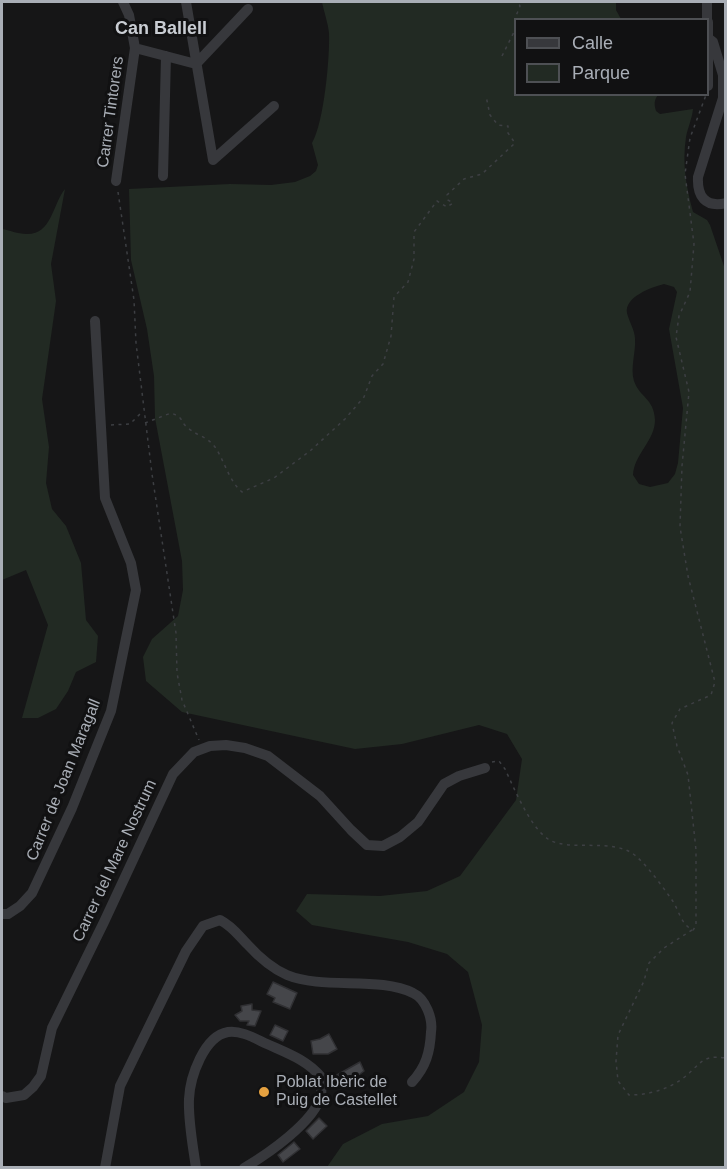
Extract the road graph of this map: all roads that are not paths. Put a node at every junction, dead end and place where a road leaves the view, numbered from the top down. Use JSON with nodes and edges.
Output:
{"nodes":[{"id":1,"x":123,"y":2,"type":"edge"},
{"id":2,"x":186,"y":2,"type":"edge"},
{"id":3,"x":706,"y":2,"type":"edge"},
{"id":4,"x":248,"y":9,"type":"dead end"},
{"id":5,"x":707,"y":18,"type":"edge"},
{"id":6,"x":709,"y":39,"type":"edge"},
{"id":7,"x":135,"y":48,"type":"junction"},
{"id":8,"x":166,"y":56,"type":"junction"},
{"id":9,"x":196,"y":63,"type":"junction"},
{"id":10,"x":274,"y":106,"type":"dead end"},
{"id":11,"x":163,"y":176,"type":"dead end"},
{"id":12,"x":116,"y":181,"type":"dead end"},
{"id":13,"x":726,"y":203,"type":"edge"},
{"id":14,"x":95,"y":321,"type":"dead end"},
{"id":15,"x":485,"y":768,"type":"road end"},
{"id":16,"x":2,"y":914,"type":"edge"},
{"id":17,"x":412,"y":1082,"type":"dead end"},
{"id":18,"x":2,"y":1096,"type":"edge"},
{"id":19,"x":261,"y":1163,"type":"edge"},
{"id":20,"x":105,"y":1167,"type":"edge"},
{"id":21,"x":196,"y":1167,"type":"edge"},
{"id":22,"x":244,"y":1167,"type":"edge"}],
"edges":[{"from":1,"to":7,"type":"street","name":"Carrer Tintorers"},
{"from":2,"to":9,"type":"street"},
{"from":3,"to":5,"type":"street"},
{"from":4,"to":9,"type":"street"},
{"from":6,"to":13,"type":"street"},
{"from":7,"to":8,"type":"street"},
{"from":7,"to":12,"type":"street","name":"Carrer Tintorers"},
{"from":8,"to":9,"type":"street"},
{"from":8,"to":11,"type":"street"},
{"from":9,"to":10,"type":"street"},
{"from":14,"to":16,"type":"street","name":"Carrer de Joan Maragall"},
{"from":15,"to":18,"type":"street","name":"Carrer del Mare Nostrum"},
{"from":17,"to":20,"type":"street"},
{"from":19,"to":21,"type":"street"},
{"from":19,"to":22,"type":"street"}]}
